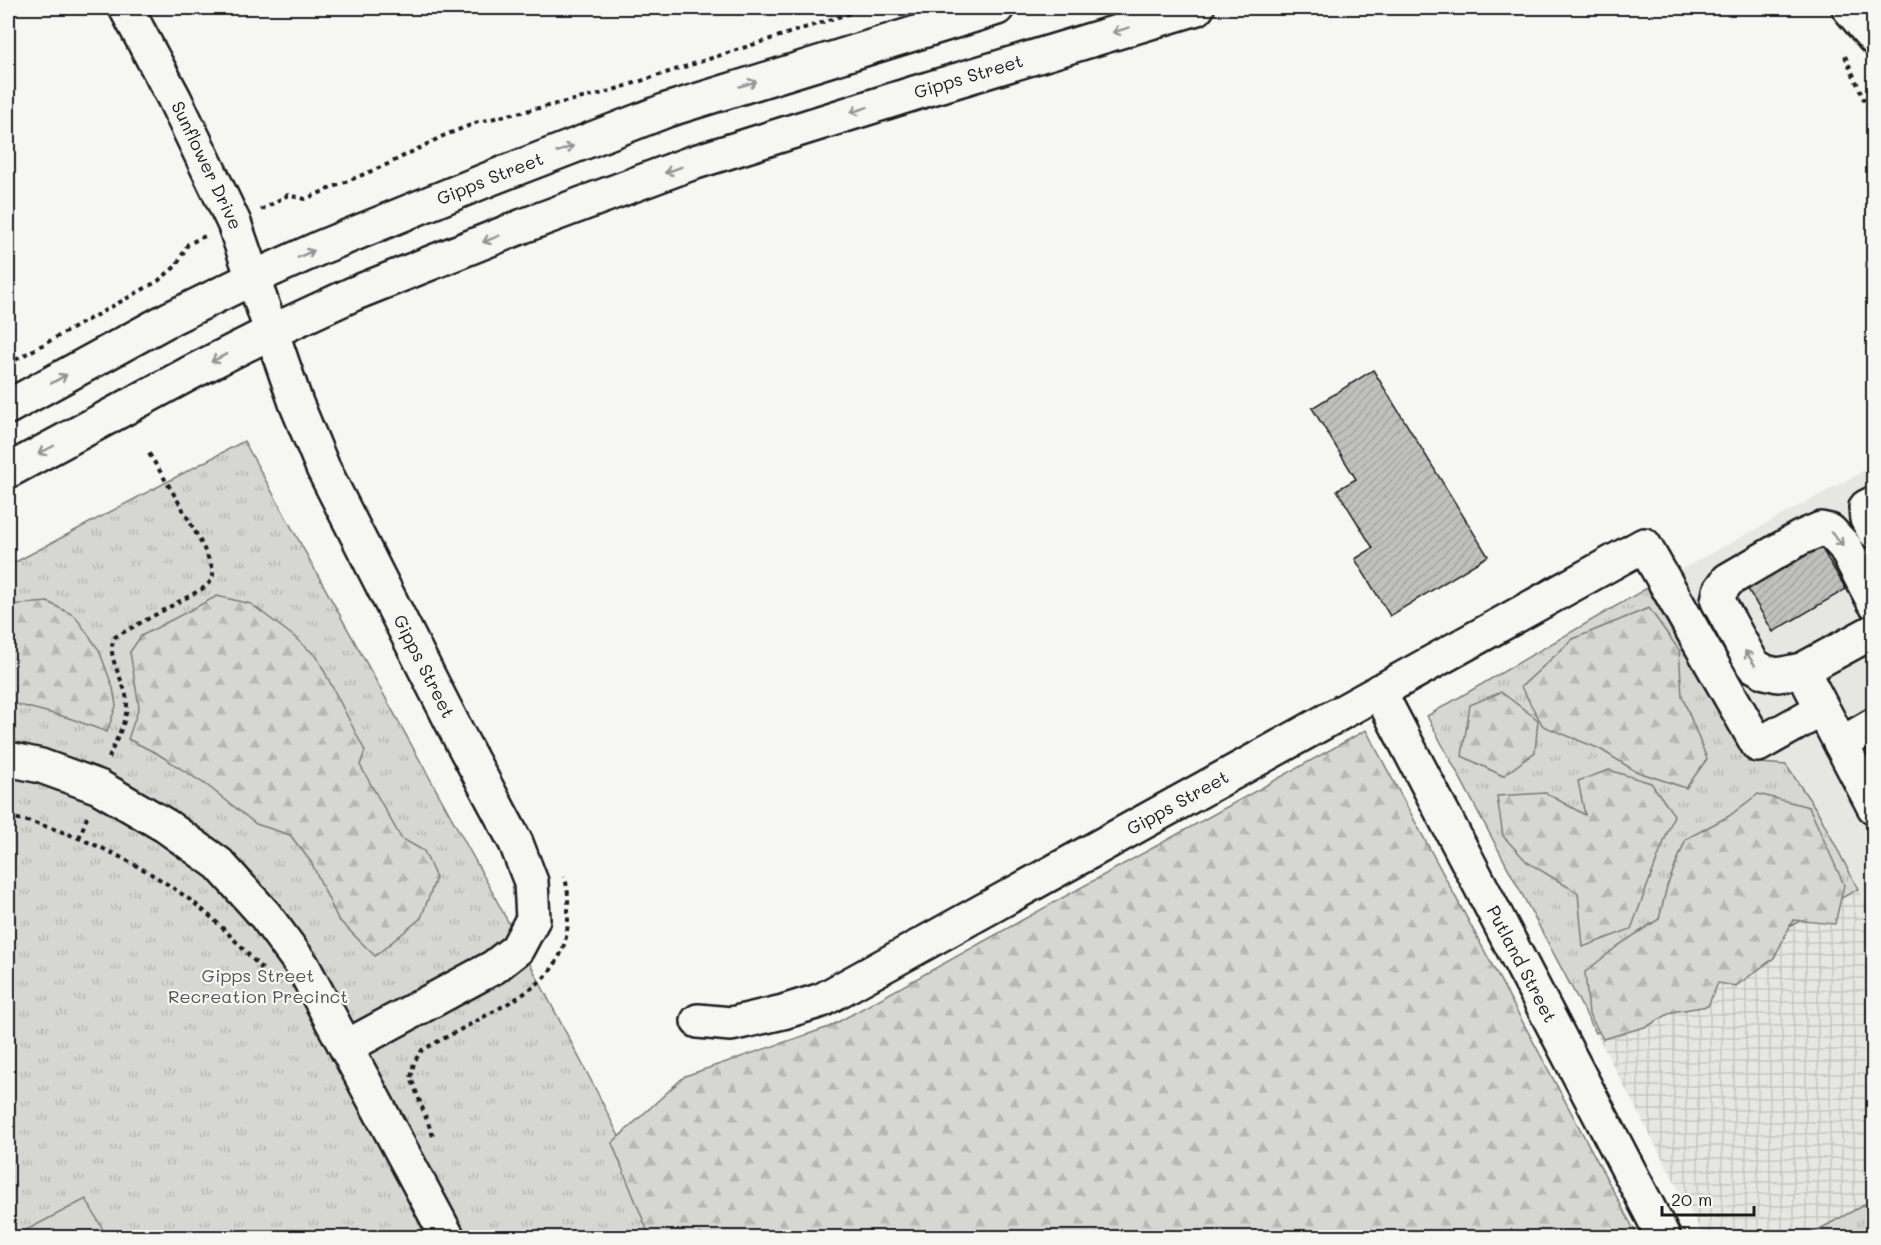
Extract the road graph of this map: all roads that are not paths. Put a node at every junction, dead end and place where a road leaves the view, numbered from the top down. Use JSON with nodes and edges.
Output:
{"nodes":[{"id":1,"x":126,"y":8,"type":"edge"},
{"id":2,"x":998,"y":8,"type":"edge"},
{"id":3,"x":1197,"y":8,"type":"edge"},
{"id":4,"x":1849,"y":8,"type":"edge"},
{"id":5,"x":1874,"y":38,"type":"edge"},
{"id":6,"x":253,"y":278,"type":"junction"},
{"id":7,"x":271,"y":332,"type":"junction"},
{"id":8,"x":8,"y":407,"type":"edge"},
{"id":9,"x":8,"y":471,"type":"edge"},
{"id":10,"x":1874,"y":503,"type":"edge"},
{"id":11,"x":1874,"y":531,"type":"edge"},
{"id":12,"x":1874,"y":602,"type":"edge"},
{"id":13,"x":1874,"y":631,"type":"edge"},
{"id":14,"x":1802,"y":670,"type":"junction"},
{"id":15,"x":1379,"y":691,"type":"junction"},
{"id":16,"x":1822,"y":709,"type":"junction"},
{"id":17,"x":1874,"y":725,"type":"edge"},
{"id":18,"x":1841,"y":744,"type":"junction"},
{"id":19,"x":8,"y":759,"type":"edge"},
{"id":20,"x":1874,"y":807,"type":"edge"},
{"id":21,"x":698,"y":1021,"type":"dead end"},
{"id":22,"x":346,"y":1047,"type":"junction"},
{"id":23,"x":448,"y":1238,"type":"edge"},
{"id":24,"x":1664,"y":1238,"type":"edge"}],
"edges":[{"from":1,"to":6,"type":"main road","name":"Sunflower Drive"},
{"from":6,"to":2,"type":"main road","name":"Gipps Street","one_way":true},
{"from":3,"to":7,"type":"main road","name":"Gipps Street","one_way":true},
{"from":4,"to":5,"type":"main road"},
{"from":6,"to":7,"type":"main road","name":"Sunflower Drive"},
{"from":8,"to":6,"type":"main road","name":"Gipps Street","one_way":true},
{"from":7,"to":9,"type":"main road","name":"Gipps Street","one_way":true},
{"from":7,"to":22,"type":"main road","name":"Gipps Street"},
{"from":10,"to":11,"type":"main road"},
{"from":14,"to":12,"type":"main road","one_way":true},
{"from":13,"to":14,"type":"main road"},
{"from":14,"to":16,"type":"main road"},
{"from":15,"to":16,"type":"main road","name":"Gipps Street"},
{"from":15,"to":21,"type":"main road","name":"Gipps Street"},
{"from":15,"to":24,"type":"main road","name":"Putland Street"},
{"from":16,"to":18,"type":"main road"},
{"from":17,"to":18,"type":"main road"},
{"from":18,"to":20,"type":"main road"},
{"from":19,"to":22,"type":"main road"},
{"from":22,"to":23,"type":"main road"}]}
